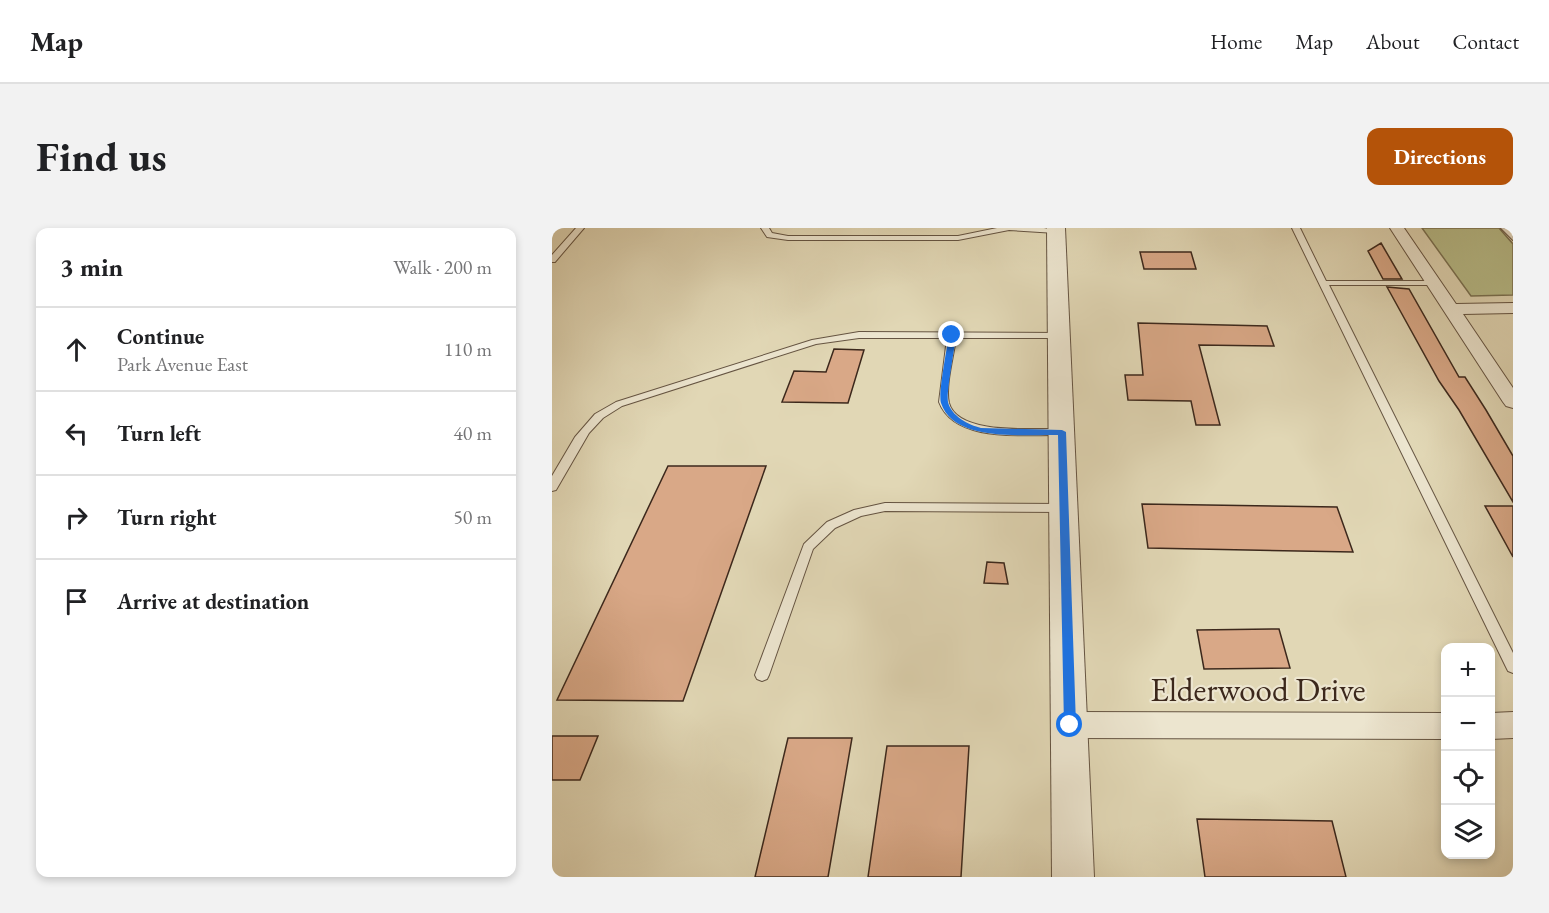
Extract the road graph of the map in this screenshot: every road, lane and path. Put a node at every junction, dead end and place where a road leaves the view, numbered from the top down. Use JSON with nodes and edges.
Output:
{"nodes":[{"id":1,"x":580,"y":228,"type":"edge"},
{"id":2,"x":765,"y":228,"type":"edge"},
{"id":3,"x":1009,"y":228,"type":"edge"},
{"id":4,"x":1296,"y":228,"type":"edge"},
{"id":5,"x":1397,"y":228,"type":"edge"},
{"id":6,"x":1505,"y":228,"type":"edge"},
{"id":7,"x":1056,"y":229,"type":"edge"},
{"id":8,"x":973,"y":231,"type":"edge"},
{"id":9,"x":1513,"y":238,"type":"edge"},
{"id":10,"x":552,"y":260,"type":"edge"},
{"id":11,"x":1322,"y":283,"type":"junction"},
{"id":12,"x":1434,"y":283,"type":"junction"},
{"id":13,"x":1513,"y":308,"type":"edge"},
{"id":14,"x":1451,"y":309,"type":"junction"},
{"id":15,"x":952,"y":335,"type":"junction"},
{"id":16,"x":1059,"y":335,"type":"junction"},
{"id":17,"x":1513,"y":402,"type":"edge"},
{"id":18,"x":1062,"y":432,"type":"junction"},
{"id":19,"x":552,"y":487,"type":"edge"},
{"id":20,"x":1064,"y":508,"type":"junction"},
{"id":21,"x":1513,"y":667,"type":"edge"},
{"id":22,"x":762,"y":675,"type":"dead end"},
{"id":23,"x":1070,"y":725,"type":"junction"},
{"id":24,"x":1513,"y":725,"type":"edge"},
{"id":25,"x":1441,"y":726,"type":"edge"},
{"id":26,"x":1495,"y":726,"type":"edge"},
{"id":27,"x":1073,"y":877,"type":"edge"}],
"edges":[{"from":1,"to":10,"type":"lane"},
{"from":2,"to":8,"type":"lane"},
{"from":3,"to":7,"type":"lane"},
{"from":3,"to":8,"type":"lane"},
{"from":4,"to":11,"type":"lane"},
{"from":5,"to":12,"type":"street"},
{"from":6,"to":9,"type":"lane"},
{"from":7,"to":16,"type":"street"},
{"from":11,"to":12,"type":"lane"},
{"from":11,"to":21,"type":"lane"},
{"from":12,"to":14,"type":"street"},
{"from":13,"to":14,"type":"street"},
{"from":14,"to":17,"type":"street"},
{"from":15,"to":16,"type":"lane"},
{"from":15,"to":18,"type":"lane"},
{"from":15,"to":19,"type":"lane"},
{"from":16,"to":18,"type":"street"},
{"from":18,"to":20,"type":"street"},
{"from":20,"to":22,"type":"lane"},
{"from":20,"to":23,"type":"street"},
{"from":23,"to":25,"type":"street","name":"Elderwood Drive"},
{"from":23,"to":27,"type":"street"},
{"from":24,"to":26,"type":"street"}]}
